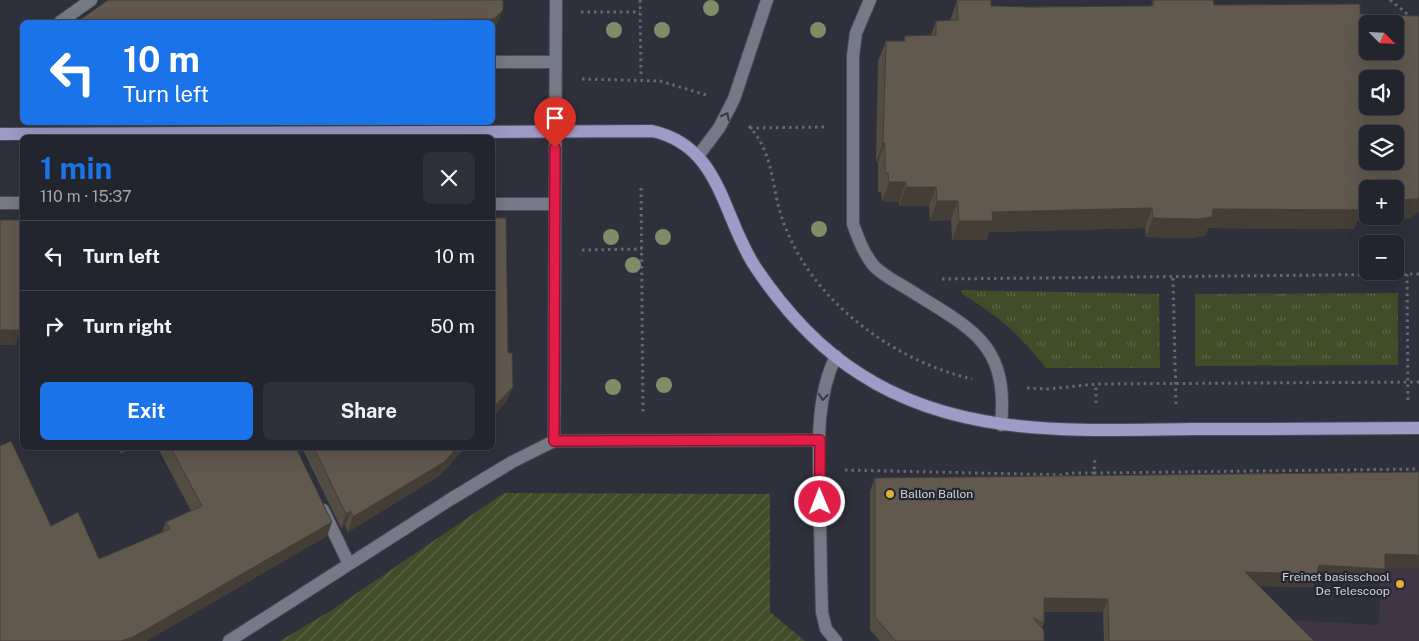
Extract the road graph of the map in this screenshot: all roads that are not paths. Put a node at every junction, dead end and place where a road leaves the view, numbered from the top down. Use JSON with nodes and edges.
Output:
{"nodes":[{"id":1,"x":91,"y":0,"type":"edge"},
{"id":2,"x":556,"y":0,"type":"edge"},
{"id":3,"x":767,"y":0,"type":"edge"},
{"id":4,"x":870,"y":0,"type":"edge"},
{"id":5,"x":63,"y":20,"type":"edge"},
{"id":6,"x":495,"y":62,"type":"edge"},
{"id":7,"x":555,"y":62,"type":"junction"},
{"id":8,"x":555,"y":132,"type":"junction"},
{"id":9,"x":0,"y":134,"type":"edge"},
{"id":10,"x":698,"y":156,"type":"junction"},
{"id":11,"x":0,"y":203,"type":"edge"},
{"id":12,"x":20,"y":204,"type":"edge"},
{"id":13,"x":495,"y":204,"type":"edge"},
{"id":14,"x":555,"y":204,"type":"junction"},
{"id":15,"x":836,"y":356,"type":"junction"},
{"id":16,"x":1002,"y":426,"type":"junction"},
{"id":17,"x":1414,"y":428,"type":"edge"},
{"id":18,"x":820,"y":440,"type":"junction"},
{"id":19,"x":554,"y":441,"type":"junction"},
{"id":20,"x":318,"y":500,"type":"edge"},
{"id":21,"x":349,"y":564,"type":"junction"},
{"id":22,"x":228,"y":641,"type":"edge"},
{"id":23,"x":836,"y":641,"type":"edge"}],
"edges":[{"from":1,"to":5,"type":"street"},
{"from":2,"to":7,"type":"street"},
{"from":10,"to":3,"type":"street","one_way":true},
{"from":4,"to":16,"type":"street"},
{"from":6,"to":7,"type":"street"},
{"from":7,"to":8,"type":"street"},
{"from":8,"to":9,"type":"main road"},
{"from":8,"to":10,"type":"main road"},
{"from":8,"to":14,"type":"street"},
{"from":10,"to":15,"type":"main road"},
{"from":11,"to":12,"type":"street"},
{"from":13,"to":14,"type":"street"},
{"from":14,"to":19,"type":"street"},
{"from":15,"to":16,"type":"main road"},
{"from":15,"to":18,"type":"street","one_way":true},
{"from":16,"to":17,"type":"main road"},
{"from":18,"to":19,"type":"street"},
{"from":18,"to":23,"type":"street"},
{"from":19,"to":21,"type":"street"},
{"from":20,"to":21,"type":"street"},
{"from":21,"to":22,"type":"street"}]}
